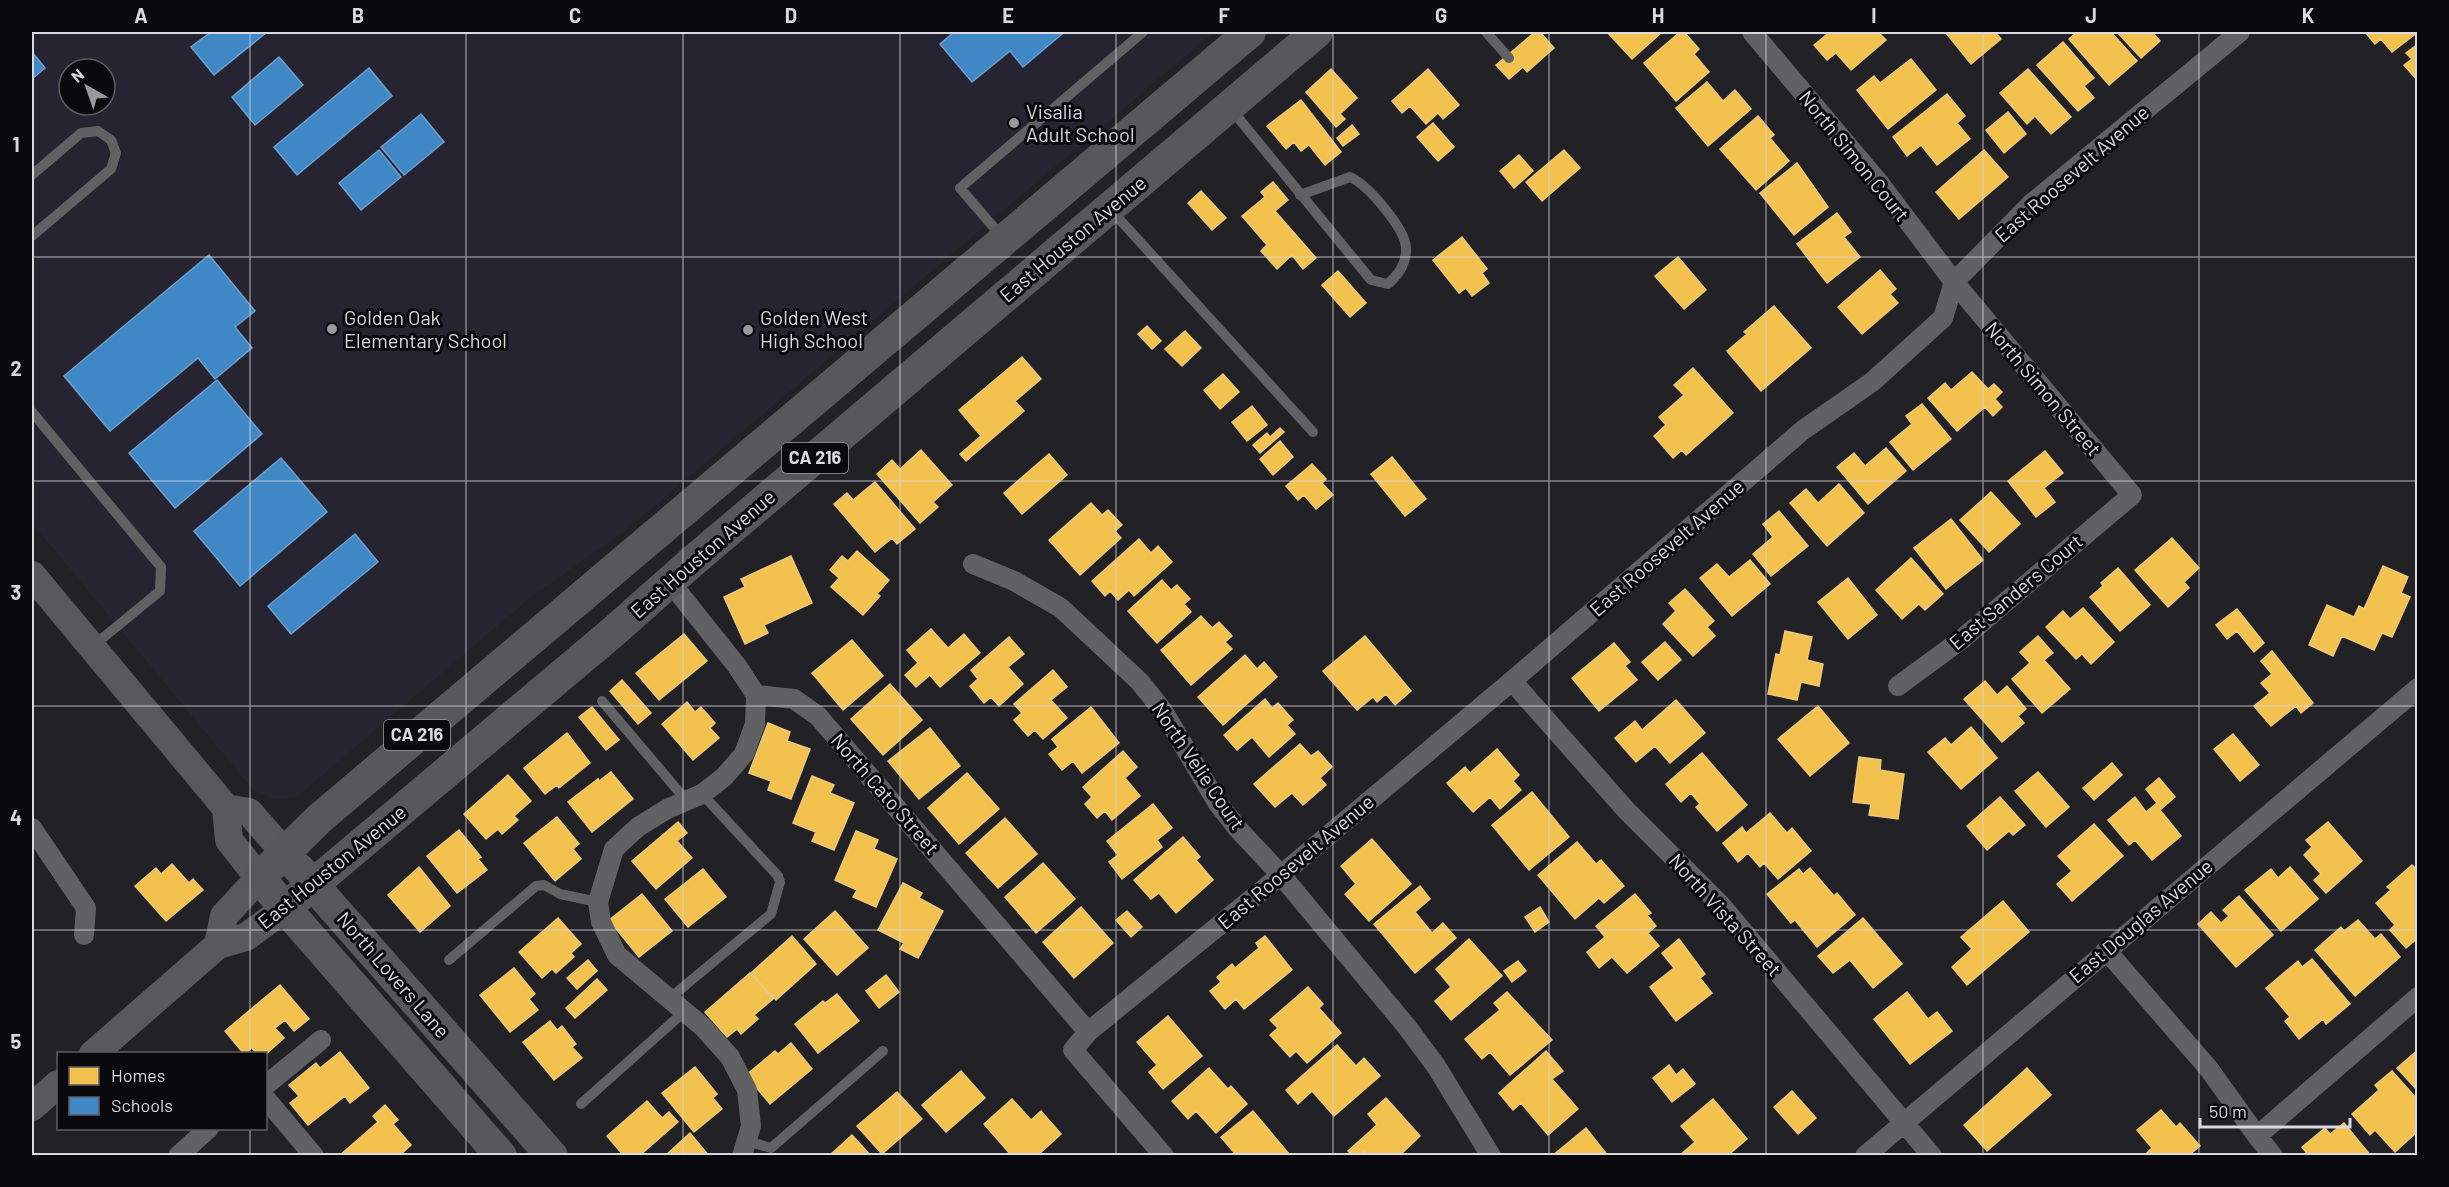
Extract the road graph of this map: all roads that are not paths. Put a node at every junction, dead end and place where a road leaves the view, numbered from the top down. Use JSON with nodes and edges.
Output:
{"nodes":[{"id":1,"x":1143,"y":32,"type":"edge"},
{"id":2,"x":1250,"y":32,"type":"edge"},
{"id":3,"x":1268,"y":32,"type":"edge"},
{"id":4,"x":1317,"y":32,"type":"edge"},
{"id":5,"x":1486,"y":32,"type":"edge"},
{"id":6,"x":1752,"y":32,"type":"edge"},
{"id":7,"x":2240,"y":32,"type":"edge"},
{"id":8,"x":1509,"y":58,"type":"dead end"},
{"id":9,"x":1228,"y":107,"type":"junction"},
{"id":10,"x":32,"y":175,"type":"edge"},
{"id":11,"x":1300,"y":195,"type":"junction"},
{"id":12,"x":1109,"y":208,"type":"junction"},
{"id":13,"x":32,"y":236,"type":"edge"},
{"id":14,"x":1004,"y":240,"type":"junction"},
{"id":15,"x":1954,"y":282,"type":"junction"},
{"id":16,"x":991,"y":308,"type":"junction"},
{"id":17,"x":32,"y":412,"type":"edge"},
{"id":18,"x":1313,"y":432,"type":"dead end"},
{"id":19,"x":2132,"y":495,"type":"joint"},
{"id":20,"x":973,"y":564,"type":"dead end"},
{"id":21,"x":32,"y":575,"type":"edge"},
{"id":22,"x":670,"y":582,"type":"junction"},
{"id":23,"x":92,"y":646,"type":"junction"},
{"id":24,"x":1512,"y":681,"type":"junction"},
{"id":25,"x":1898,"y":686,"type":"dead end"},
{"id":26,"x":2418,"y":688,"type":"edge"},
{"id":27,"x":756,"y":695,"type":"junction"},
{"id":28,"x":602,"y":700,"type":"dead end"},
{"id":29,"x":694,"y":797,"type":"junction"},
{"id":30,"x":226,"y":808,"type":"junction"},
{"id":31,"x":32,"y":828,"type":"edge"},
{"id":32,"x":285,"y":853,"type":"junction"},
{"id":33,"x":1281,"y":875,"type":"junction"},
{"id":34,"x":259,"y":878,"type":"junction"},
{"id":35,"x":314,"y":885,"type":"junction"},
{"id":36,"x":598,"y":902,"type":"junction"},
{"id":37,"x":284,"y":909,"type":"junction"},
{"id":38,"x":84,"y":935,"type":"dead end"},
{"id":39,"x":218,"y":945,"type":"junction"},
{"id":40,"x":2106,"y":950,"type":"junction"},
{"id":41,"x":449,"y":960,"type":"dead end"},
{"id":42,"x":2418,"y":997,"type":"edge"},
{"id":43,"x":677,"y":1005,"type":"junction"},
{"id":44,"x":1088,"y":1032,"type":"junction"},
{"id":45,"x":321,"y":1040,"type":"dead end"},
{"id":46,"x":883,"y":1051,"type":"dead end"},
{"id":47,"x":94,"y":1052,"type":"edge"},
{"id":48,"x":267,"y":1084,"type":"edge"},
{"id":49,"x":57,"y":1085,"type":"edge"},
{"id":50,"x":267,"y":1099,"type":"edge"},
{"id":51,"x":581,"y":1104,"type":"dead end"},
{"id":52,"x":32,"y":1107,"type":"edge"},
{"id":53,"x":1904,"y":1123,"type":"junction"},
{"id":54,"x":207,"y":1130,"type":"edge"},
{"id":55,"x":2257,"y":1136,"type":"junction"},
{"id":56,"x":745,"y":1148,"type":"edge"},
{"id":57,"x":773,"y":1152,"type":"edge"},
{"id":58,"x":184,"y":1154,"type":"edge"},
{"id":59,"x":314,"y":1155,"type":"edge"},
{"id":60,"x":501,"y":1155,"type":"edge"},
{"id":61,"x":552,"y":1155,"type":"edge"},
{"id":62,"x":1164,"y":1155,"type":"edge"},
{"id":63,"x":1491,"y":1155,"type":"edge"},
{"id":64,"x":1866,"y":1155,"type":"edge"},
{"id":65,"x":1932,"y":1155,"type":"edge"},
{"id":66,"x":2273,"y":1155,"type":"edge"}],
"edges":[{"from":1,"to":14,"type":"lane"},
{"from":2,"to":14,"type":"main road","name":"East Houston Avenue","number":"CA 216"},
{"from":3,"to":16,"type":"main road"},
{"from":4,"to":9,"type":"main road","name":"East Houston Avenue","number":"CA 216"},
{"from":5,"to":8,"type":"lane"},
{"from":6,"to":15,"type":"street","name":"North Simon Court"},
{"from":7,"to":15,"type":"street","name":"East Roosevelt Avenue"},
{"from":9,"to":11,"type":"lane"},
{"from":9,"to":12,"type":"main road","name":"East Houston Avenue","number":"CA 216"},
{"from":10,"to":13,"type":"lane"},
{"from":11,"to":11,"type":"lane"},
{"from":12,"to":16,"type":"main road","name":"East Houston Avenue","number":"CA 216"},
{"from":12,"to":18,"type":"lane"},
{"from":14,"to":32,"type":"main road","name":"East Houston Avenue","number":"CA 216"},
{"from":15,"to":19,"type":"street","name":"North Simon Street"},
{"from":15,"to":24,"type":"street","name":"East Roosevelt Avenue"},
{"from":16,"to":22,"type":"main road","name":"East Houston Avenue","number":"CA 216"},
{"from":17,"to":23,"type":"lane"},
{"from":19,"to":25,"type":"street","name":"East Sanders Court"},
{"from":20,"to":33,"type":"street","name":"North Velie Court"},
{"from":21,"to":23,"type":"main road"},
{"from":22,"to":27,"type":"street"},
{"from":22,"to":35,"type":"main road","name":"East Houston Avenue","number":"CA 216"},
{"from":23,"to":30,"type":"main road"},
{"from":24,"to":33,"type":"street","name":"East Roosevelt Avenue"},
{"from":24,"to":53,"type":"street","name":"North Vista Street"},
{"from":26,"to":40,"type":"street","name":"East Douglas Avenue"},
{"from":27,"to":29,"type":"street"},
{"from":27,"to":44,"type":"street","name":"North Cato Street"},
{"from":28,"to":29,"type":"lane"},
{"from":29,"to":36,"type":"street"},
{"from":29,"to":43,"type":"lane"},
{"from":30,"to":32,"type":"main road","name":"North Lovers Lane"},
{"from":30,"to":34,"type":"main road","name":"North Lovers Lane"},
{"from":31,"to":38,"type":"street"},
{"from":32,"to":34,"type":"main road","name":"East Houston Avenue","number":"CA 216"},
{"from":32,"to":35,"type":"main road","name":"North Lovers Lane"},
{"from":33,"to":44,"type":"street","name":"East Roosevelt Avenue"},
{"from":33,"to":63,"type":"street","name":"North Velie Court"},
{"from":34,"to":37,"type":"main road","name":"North Lovers Lane"},
{"from":34,"to":39,"type":"main road","name":"East Houston Avenue","number":"CA 216"},
{"from":35,"to":37,"type":"main road","name":"East Houston Avenue"},
{"from":35,"to":61,"type":"main road","name":"North Lovers Lane"},
{"from":36,"to":41,"type":"lane"},
{"from":36,"to":43,"type":"street"},
{"from":37,"to":39,"type":"main road","name":"East Houston Avenue"},
{"from":37,"to":60,"type":"main road","name":"North Lovers Lane"},
{"from":39,"to":47,"type":"main road","name":"East Houston Avenue"},
{"from":40,"to":53,"type":"street","name":"East Douglas Avenue"},
{"from":40,"to":55,"type":"street"},
{"from":42,"to":55,"type":"street"},
{"from":43,"to":51,"type":"lane"},
{"from":43,"to":56,"type":"street"},
{"from":44,"to":62,"type":"street","name":"East Roosevelt Avenue"},
{"from":45,"to":48,"type":"street"},
{"from":46,"to":57,"type":"lane"},
{"from":49,"to":52,"type":"main road"},
{"from":50,"to":59,"type":"street"},
{"from":53,"to":64,"type":"street","name":"East Douglas Avenue"},
{"from":53,"to":65,"type":"street","name":"North Vista Street"},
{"from":54,"to":58,"type":"street"},
{"from":55,"to":66,"type":"street"},
{"from":56,"to":57,"type":"lane"}]}
